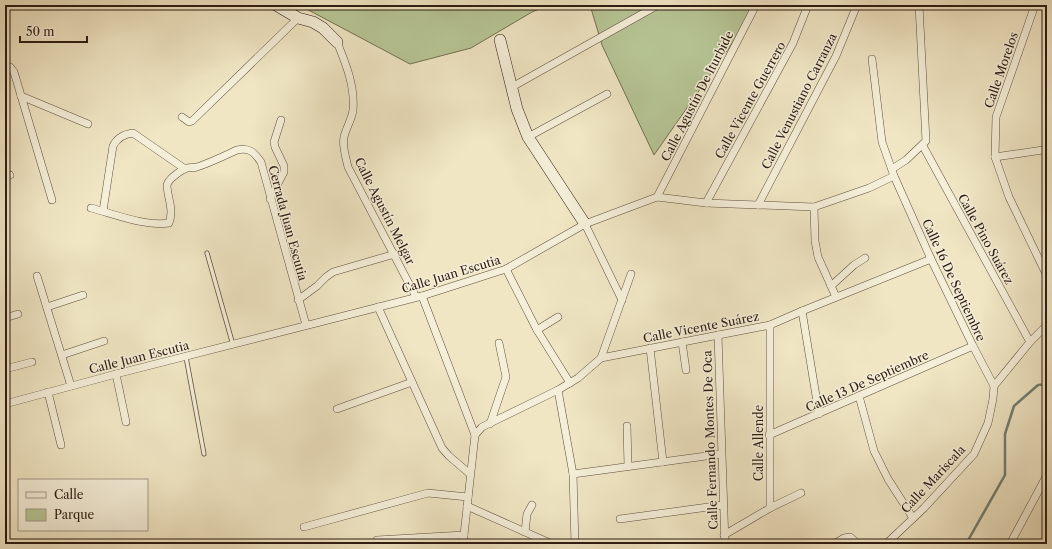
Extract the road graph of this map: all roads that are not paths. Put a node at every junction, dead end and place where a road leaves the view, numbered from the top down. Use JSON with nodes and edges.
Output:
{"nodes":[{"id":1,"x":276,"y":5,"type":"edge"},
{"id":2,"x":658,"y":5,"type":"edge"},
{"id":3,"x":756,"y":5,"type":"edge"},
{"id":4,"x":808,"y":5,"type":"edge"},
{"id":5,"x":857,"y":5,"type":"edge"},
{"id":6,"x":919,"y":5,"type":"edge"},
{"id":7,"x":1036,"y":5,"type":"edge"},
{"id":8,"x":298,"y":18,"type":"junction"},
{"id":9,"x":500,"y":40,"type":"dead end"},
{"id":10,"x":336,"y":42,"type":"joint"},
{"id":11,"x":872,"y":59,"type":"dead end"},
{"id":12,"x":7,"y":66,"type":"edge"},
{"id":13,"x":512,"y":87,"type":"junction"},
{"id":14,"x":607,"y":94,"type":"dead end"},
{"id":15,"x":21,"y":96,"type":"junction"},
{"id":16,"x":182,"y":117,"type":"dead end"},
{"id":17,"x":281,"y":120,"type":"dead end"},
{"id":18,"x":88,"y":124,"type":"dead end"},
{"id":19,"x":528,"y":137,"type":"junction"},
{"id":20,"x":923,"y":146,"type":"junction"},
{"id":21,"x":1047,"y":148,"type":"edge"},
{"id":22,"x":995,"y":157,"type":"junction"},
{"id":23,"x":185,"y":169,"type":"junction"},
{"id":24,"x":893,"y":173,"type":"junction"},
{"id":25,"x":657,"y":197,"type":"junction"},
{"id":26,"x":270,"y":199,"type":"junction"},
{"id":27,"x":52,"y":200,"type":"dead end"},
{"id":28,"x":706,"y":202,"type":"junction"},
{"id":29,"x":758,"y":205,"type":"junction"},
{"id":30,"x":814,"y":207,"type":"junction"},
{"id":31,"x":91,"y":208,"type":"dead end"},
{"id":32,"x":102,"y":211,"type":"junction"},
{"id":33,"x":585,"y":224,"type":"junction"},
{"id":34,"x":207,"y":253,"type":"dead end"},
{"id":35,"x":395,"y":254,"type":"junction"},
{"id":36,"x":866,"y":258,"type":"dead end"},
{"id":37,"x":931,"y":259,"type":"junction"},
{"id":38,"x":506,"y":269,"type":"junction"},
{"id":39,"x":631,"y":274,"type":"dead end"},
{"id":40,"x":37,"y":276,"type":"dead end"},
{"id":41,"x":1047,"y":276,"type":"edge"},
{"id":42,"x":831,"y":286,"type":"junction"},
{"id":43,"x":83,"y":295,"type":"dead end"},
{"id":44,"x":419,"y":296,"type":"junction"},
{"id":45,"x":836,"y":297,"type":"junction"},
{"id":46,"x":298,"y":300,"type":"junction"},
{"id":47,"x":622,"y":300,"type":"junction"},
{"id":48,"x":46,"y":307,"type":"junction"},
{"id":49,"x":378,"y":307,"type":"junction"},
{"id":50,"x":802,"y":311,"type":"junction"},
{"id":51,"x":18,"y":314,"type":"dead end"},
{"id":52,"x":558,"y":317,"type":"dead end"},
{"id":53,"x":5,"y":318,"type":"edge"},
{"id":54,"x":306,"y":325,"type":"junction"},
{"id":55,"x":770,"y":325,"type":"junction"},
{"id":56,"x":1047,"y":325,"type":"edge"},
{"id":57,"x":537,"y":330,"type":"junction"},
{"id":58,"x":718,"y":335,"type":"junction"},
{"id":59,"x":104,"y":341,"type":"dead end"},
{"id":60,"x":682,"y":342,"type":"junction"},
{"id":61,"x":1030,"y":342,"type":"junction"},
{"id":62,"x":499,"y":343,"type":"dead end"},
{"id":63,"x":232,"y":344,"type":"junction"},
{"id":64,"x":973,"y":346,"type":"junction"},
{"id":65,"x":650,"y":348,"type":"junction"},
{"id":66,"x":62,"y":355,"type":"junction"},
{"id":67,"x":186,"y":357,"type":"junction"},
{"id":68,"x":601,"y":358,"type":"junction"},
{"id":69,"x":32,"y":362,"type":"dead end"},
{"id":70,"x":5,"y":369,"type":"edge"},
{"id":71,"x":686,"y":370,"type":"dead end"},
{"id":72,"x":116,"y":374,"type":"junction"},
{"id":73,"x":412,"y":382,"type":"junction"},
{"id":74,"x":570,"y":383,"type":"junction"},
{"id":75,"x":71,"y":386,"type":"junction"},
{"id":76,"x":994,"y":386,"type":"junction"},
{"id":77,"x":558,"y":390,"type":"junction"},
{"id":78,"x":48,"y":392,"type":"junction"},
{"id":79,"x":859,"y":396,"type":"junction"},
{"id":80,"x":5,"y":404,"type":"edge"},
{"id":81,"x":337,"y":409,"type":"dead end"},
{"id":82,"x":819,"y":414,"type":"junction"},
{"id":83,"x":126,"y":422,"type":"dead end"},
{"id":84,"x":490,"y":424,"type":"junction"},
{"id":85,"x":627,"y":426,"type":"dead end"},
{"id":86,"x":475,"y":435,"type":"junction"},
{"id":87,"x":769,"y":435,"type":"junction"},
{"id":88,"x":61,"y":445,"type":"dead end"},
{"id":89,"x":204,"y":454,"type":"dead end"},
{"id":90,"x":721,"y":454,"type":"junction"},
{"id":91,"x":663,"y":462,"type":"junction"},
{"id":92,"x":628,"y":466,"type":"junction"},
{"id":93,"x":470,"y":474,"type":"junction"},
{"id":94,"x":573,"y":474,"type":"junction"},
{"id":95,"x":1047,"y":475,"type":"edge"},
{"id":96,"x":801,"y":493,"type":"dead end"},
{"id":97,"x":468,"y":497,"type":"junction"},
{"id":98,"x":723,"y":504,"type":"junction"},
{"id":99,"x":532,"y":505,"type":"dead end"},
{"id":100,"x":467,"y":506,"type":"junction"},
{"id":101,"x":770,"y":508,"type":"junction"},
{"id":102,"x":913,"y":518,"type":"junction"},
{"id":103,"x":620,"y":519,"type":"dead end"},
{"id":104,"x":304,"y":527,"type":"dead end"},
{"id":105,"x":525,"y":532,"type":"junction"},
{"id":106,"x":464,"y":535,"type":"junction"},
{"id":107,"x":724,"y":535,"type":"junction"},
{"id":108,"x":377,"y":540,"type":"dead end"},
{"id":109,"x":463,"y":544,"type":"edge"},
{"id":110,"x":552,"y":544,"type":"edge"},
{"id":111,"x":575,"y":544,"type":"edge"},
{"id":112,"x":725,"y":544,"type":"edge"},
{"id":113,"x":834,"y":544,"type":"edge"},
{"id":114,"x":858,"y":544,"type":"edge"},
{"id":115,"x":886,"y":544,"type":"edge"},
{"id":116,"x":1010,"y":544,"type":"edge"}],
"edges":[{"from":1,"to":8,"type":"street"},
{"from":2,"to":13,"type":"street"},
{"from":3,"to":25,"type":"street","name":"Calle Agustín De Iturbide"},
{"from":4,"to":28,"type":"street","name":"Calle Vicente Guerrero"},
{"from":5,"to":29,"type":"street","name":"Calle Venustiano Carranza"},
{"from":6,"to":20,"type":"street"},
{"from":7,"to":22,"type":"street","name":"Calle Morelos"},
{"from":8,"to":10,"type":"street"},
{"from":8,"to":16,"type":"street"},
{"from":9,"to":13,"type":"street"},
{"from":10,"to":35,"type":"street","name":"Calle Agustín Melgar"},
{"from":11,"to":24,"type":"street","name":"Calle 16 De Septiembre"},
{"from":12,"to":15,"type":"street"},
{"from":13,"to":19,"type":"street"},
{"from":14,"to":19,"type":"street"},
{"from":15,"to":18,"type":"street"},
{"from":15,"to":27,"type":"street"},
{"from":17,"to":26,"type":"street"},
{"from":19,"to":33,"type":"street"},
{"from":20,"to":24,"type":"street"},
{"from":20,"to":61,"type":"street","name":"Calle Pino Suárez"},
{"from":21,"to":22,"type":"street"},
{"from":22,"to":41,"type":"street","name":"Calle Morelos"},
{"from":23,"to":26,"type":"street","name":"Cerrada Juan Escutia"},
{"from":23,"to":32,"type":"street","name":"Cerrada Juan Escutia"},
{"from":23,"to":32,"type":"street"},
{"from":24,"to":30,"type":"street","name":"Calle Juan Escutia"},
{"from":24,"to":37,"type":"street","name":"Calle 16 De Septiembre"},
{"from":25,"to":28,"type":"street","name":"Calle Juan Escutia"},
{"from":25,"to":33,"type":"street","name":"Calle Juan Escutia"},
{"from":26,"to":46,"type":"street","name":"Cerrada Juan Escutia"},
{"from":28,"to":29,"type":"street","name":"Calle Juan Escutia"},
{"from":29,"to":30,"type":"street","name":"Calle Juan Escutia"},
{"from":30,"to":42,"type":"street"},
{"from":31,"to":32,"type":"street","name":"Cerrada Juan Escutia"},
{"from":33,"to":38,"type":"street","name":"Calle Juan Escutia"},
{"from":33,"to":47,"type":"street"},
{"from":34,"to":63,"type":"lane"},
{"from":35,"to":44,"type":"street","name":"Calle Agustín Melgar"},
{"from":35,"to":46,"type":"street"},
{"from":36,"to":42,"type":"street"},
{"from":37,"to":45,"type":"street","name":"Calle Vicente Suárez"},
{"from":37,"to":64,"type":"street","name":"Calle 16 De Septiembre"},
{"from":38,"to":44,"type":"street","name":"Calle Juan Escutia"},
{"from":38,"to":57,"type":"street"},
{"from":39,"to":47,"type":"street"},
{"from":40,"to":48,"type":"street"},
{"from":42,"to":45,"type":"street"},
{"from":43,"to":48,"type":"street"},
{"from":44,"to":49,"type":"street","name":"Calle Juan Escutia"},
{"from":44,"to":86,"type":"street","name":"Calle Agustín Melgar"},
{"from":45,"to":50,"type":"street","name":"Calle Vicente Suárez"},
{"from":46,"to":54,"type":"street","name":"Cerrada Juan Escutia"},
{"from":47,"to":68,"type":"street"},
{"from":48,"to":66,"type":"street"},
{"from":49,"to":54,"type":"street","name":"Calle Juan Escutia"},
{"from":49,"to":73,"type":"street"},
{"from":50,"to":55,"type":"street","name":"Calle Vicente Suárez"},
{"from":50,"to":82,"type":"street"},
{"from":51,"to":53,"type":"street"},
{"from":52,"to":57,"type":"street"},
{"from":54,"to":63,"type":"street","name":"Calle Juan Escutia"},
{"from":55,"to":58,"type":"street","name":"Calle Vicente Suárez"},
{"from":55,"to":87,"type":"street","name":"Calle Allende"},
{"from":56,"to":61,"type":"street"},
{"from":57,"to":74,"type":"street"},
{"from":58,"to":60,"type":"street","name":"Calle Vicente Suárez"},
{"from":58,"to":90,"type":"street","name":"Calle Fernando Montes De Oca"},
{"from":59,"to":66,"type":"street"},
{"from":60,"to":65,"type":"street","name":"Calle Vicente Suárez"},
{"from":60,"to":71,"type":"street"},
{"from":61,"to":76,"type":"street"},
{"from":62,"to":84,"type":"street"},
{"from":63,"to":67,"type":"street","name":"Calle Juan Escutia"},
{"from":64,"to":76,"type":"street","name":"Calle 16 De Septiembre"},
{"from":64,"to":79,"type":"street","name":"Calle 13 De Septiembre"},
{"from":65,"to":68,"type":"street","name":"Calle Vicente Suárez"},
{"from":65,"to":91,"type":"street"},
{"from":66,"to":75,"type":"street"},
{"from":67,"to":72,"type":"street","name":"Calle Juan Escutia"},
{"from":67,"to":89,"type":"lane"},
{"from":68,"to":74,"type":"street","name":"Calle Vicente Suárez"},
{"from":69,"to":70,"type":"street"},
{"from":72,"to":75,"type":"street","name":"Calle Juan Escutia"},
{"from":72,"to":83,"type":"street"},
{"from":73,"to":81,"type":"street"},
{"from":73,"to":93,"type":"street"},
{"from":74,"to":77,"type":"street","name":"Calle Vicente Suárez"},
{"from":75,"to":78,"type":"street","name":"Calle Juan Escutia"},
{"from":76,"to":102,"type":"street","name":"Calle Mariscala"},
{"from":77,"to":84,"type":"street","name":"Calle Vicente Suárez"},
{"from":77,"to":94,"type":"street"},
{"from":78,"to":80,"type":"street","name":"Calle Juan Escutia"},
{"from":78,"to":88,"type":"street"},
{"from":79,"to":82,"type":"street","name":"Calle 13 De Septiembre"},
{"from":79,"to":102,"type":"street"},
{"from":82,"to":87,"type":"street","name":"Calle 13 De Septiembre"},
{"from":84,"to":86,"type":"street","name":"Calle Vicente Suárez"},
{"from":85,"to":92,"type":"street"},
{"from":86,"to":93,"type":"street","name":"Calle Agustín Melgar"},
{"from":87,"to":101,"type":"street","name":"Calle Allende"},
{"from":90,"to":91,"type":"street"},
{"from":90,"to":98,"type":"street","name":"Calle Fernando Montes De Oca"},
{"from":91,"to":92,"type":"street"},
{"from":92,"to":94,"type":"street"},
{"from":93,"to":97,"type":"street","name":"Calle Agustín Melgar"},
{"from":94,"to":111,"type":"street"},
{"from":95,"to":116,"type":"street"},
{"from":96,"to":101,"type":"street"},
{"from":97,"to":100,"type":"street","name":"Calle Agustín Melgar"},
{"from":97,"to":104,"type":"street"},
{"from":98,"to":103,"type":"street"},
{"from":98,"to":107,"type":"street","name":"Calle Fernando Montes De Oca"},
{"from":99,"to":105,"type":"street"},
{"from":100,"to":105,"type":"street"},
{"from":100,"to":106,"type":"street","name":"Calle Agustín Melgar"},
{"from":101,"to":107,"type":"street"},
{"from":102,"to":115,"type":"street","name":"Calle Mariscala"},
{"from":105,"to":110,"type":"street"},
{"from":106,"to":108,"type":"street"},
{"from":106,"to":109,"type":"street","name":"Calle Agustín Melgar"},
{"from":107,"to":112,"type":"street","name":"Calle Fernando Montes De Oca"},
{"from":113,"to":114,"type":"street"}]}
